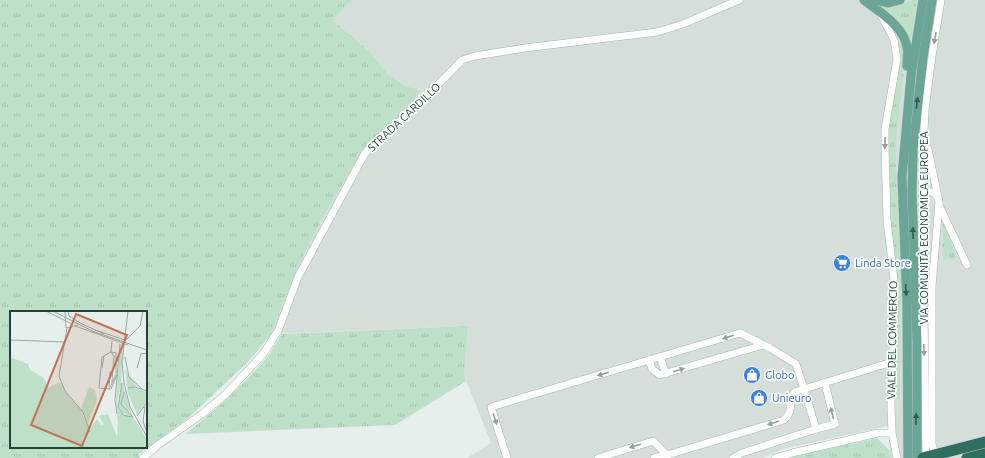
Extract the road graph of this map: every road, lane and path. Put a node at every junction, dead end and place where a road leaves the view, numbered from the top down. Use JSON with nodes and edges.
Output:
{"nodes":[{"id":1,"x":739,"y":0,"type":"edge"},
{"id":2,"x":864,"y":0,"type":"edge"},
{"id":3,"x":876,"y":0,"type":"edge"},
{"id":4,"x":900,"y":0,"type":"edge"},
{"id":5,"x":923,"y":0,"type":"edge"},
{"id":6,"x":932,"y":0,"type":"edge"},
{"id":7,"x":941,"y":0,"type":"edge"},
{"id":8,"x":879,"y":12,"type":"junction"},
{"id":9,"x":922,"y":150,"type":"junction"},
{"id":10,"x":902,"y":177,"type":"junction"},
{"id":11,"x":922,"y":194,"type":"junction"},
{"id":12,"x":938,"y":200,"type":"junction"},
{"id":13,"x":967,"y":265,"type":"dead end"},
{"id":14,"x":763,"y":345,"type":"junction"},
{"id":15,"x":660,"y":357,"type":"junction"},
{"id":16,"x":649,"y":360,"type":"junction"},
{"id":17,"x":892,"y":362,"type":"junction"},
{"id":18,"x":666,"y":374,"type":"junction"},
{"id":19,"x":825,"y":382,"type":"junction"},
{"id":20,"x":804,"y":389,"type":"junction"},
{"id":21,"x":816,"y":429,"type":"junction"},
{"id":22,"x":892,"y":433,"type":"junction"},
{"id":23,"x":985,"y":442,"type":"edge"},
{"id":24,"x":985,"y":453,"type":"edge"},
{"id":25,"x":667,"y":455,"type":"junction"},
{"id":26,"x":142,"y":458,"type":"edge"},
{"id":27,"x":507,"y":458,"type":"edge"},
{"id":28,"x":598,"y":458,"type":"edge"},
{"id":29,"x":654,"y":458,"type":"edge"},
{"id":30,"x":733,"y":458,"type":"edge"},
{"id":31,"x":775,"y":458,"type":"edge"},
{"id":32,"x":897,"y":458,"type":"edge"},
{"id":33,"x":908,"y":458,"type":"edge"},
{"id":34,"x":917,"y":458,"type":"edge"},
{"id":35,"x":924,"y":458,"type":"edge"},
{"id":36,"x":936,"y":458,"type":"edge"},
{"id":37,"x":967,"y":458,"type":"edge"}],
"edges":[{"from":1,"to":26,"type":"street","name":"STRADA CARDILLO"},
{"from":2,"to":8,"type":"main road"},
{"from":3,"to":4,"type":"main road"},
{"from":5,"to":10,"type":"main road"},
{"from":34,"to":6,"type":"main road","one_way":true},
{"from":7,"to":9,"type":"street","name":"VIA COMUNITÀ ECONOMICA EUROPEA","one_way":true},
{"from":8,"to":10,"type":"main road"},
{"from":8,"to":17,"type":"street","name":"VIALE DEL COMMERCIO","one_way":true},
{"from":9,"to":11,"type":"street","name":"VIA COMUNITÀ ECONOMICA EUROPEA"},
{"from":9,"to":12,"type":"street"},
{"from":10,"to":33,"type":"main road","one_way":true},
{"from":11,"to":12,"type":"street"},
{"from":11,"to":35,"type":"street","name":"VIA COMUNITÀ ECONOMICA EUROPEA","one_way":true},
{"from":12,"to":13,"type":"street"},
{"from":12,"to":36,"type":"street"},
{"from":14,"to":15,"type":"street","one_way":true},
{"from":18,"to":14,"type":"street","one_way":true},
{"from":14,"to":20,"type":"street"},
{"from":15,"to":16,"type":"street"},
{"from":15,"to":18,"type":"street"},
{"from":16,"to":18,"type":"street"},
{"from":16,"to":27,"type":"street","one_way":true},
{"from":17,"to":19,"type":"street"},
{"from":17,"to":22,"type":"street","name":"VIALE DEL COMMERCIO"},
{"from":19,"to":20,"type":"street"},
{"from":21,"to":19,"type":"street","one_way":true},
{"from":20,"to":21,"type":"street"},
{"from":20,"to":25,"type":"street","one_way":true},
{"from":21,"to":30,"type":"street"},
{"from":22,"to":31,"type":"street"},
{"from":22,"to":32,"type":"street","name":"VIALE DEL COMMERCIO"},
{"from":23,"to":35,"type":"highway","bridge":true},
{"from":24,"to":37,"type":"highway"},
{"from":25,"to":28,"type":"street","one_way":true},
{"from":25,"to":29,"type":"street"}]}
